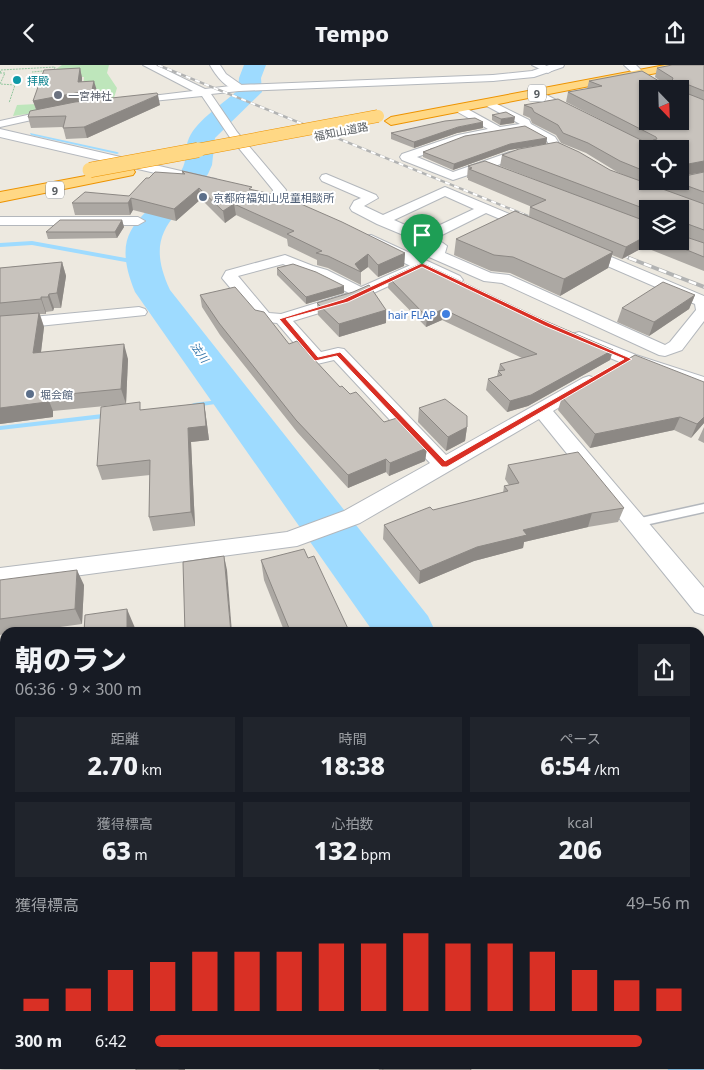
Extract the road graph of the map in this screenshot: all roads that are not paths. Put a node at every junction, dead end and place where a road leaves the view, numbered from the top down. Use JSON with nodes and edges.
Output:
{"nodes":[{"id":1,"x":148,"y":65,"type":"edge"},
{"id":2,"x":215,"y":65,"type":"edge"},
{"id":3,"x":682,"y":65,"type":"edge"},
{"id":4,"x":548,"y":67,"type":"edge"},
{"id":5,"x":635,"y":68,"type":"edge"},
{"id":6,"x":478,"y":69,"type":"dead end"},
{"id":7,"x":351,"y":71,"type":"dead end"},
{"id":8,"x":493,"y":78,"type":"junction"},
{"id":9,"x":650,"y":80,"type":"edge"},
{"id":10,"x":358,"y":84,"type":"junction"},
{"id":11,"x":241,"y":89,"type":"junction"},
{"id":12,"x":537,"y":93,"type":"junction"},
{"id":13,"x":206,"y":94,"type":"junction"},
{"id":14,"x":489,"y":103,"type":"junction"},
{"id":15,"x":114,"y":104,"type":"edge"},
{"id":16,"x":458,"y":108,"type":"junction"},
{"id":17,"x":69,"y":109,"type":"edge"},
{"id":18,"x":588,"y":120,"type":"edge"},
{"id":19,"x":0,"y":124,"type":"edge"},
{"id":20,"x":526,"y":126,"type":"junction"},
{"id":21,"x":497,"y":130,"type":"junction"},
{"id":22,"x":0,"y":133,"type":"edge"},
{"id":23,"x":556,"y":147,"type":"junction"},
{"id":24,"x":589,"y":163,"type":"edge"},
{"id":25,"x":484,"y":166,"type":"junction"},
{"id":26,"x":689,"y":172,"type":"edge"},
{"id":27,"x":60,"y":176,"type":"junction"},
{"id":28,"x":109,"y":177,"type":"junction"},
{"id":29,"x":701,"y":177,"type":"edge"},
{"id":30,"x":326,"y":178,"type":"dead end"},
{"id":31,"x":521,"y":180,"type":"edge"},
{"id":32,"x":0,"y":183,"type":"edge"},
{"id":33,"x":629,"y":184,"type":"edge"},
{"id":34,"x":226,"y":186,"type":"edge"},
{"id":35,"x":639,"y":188,"type":"edge"},
{"id":36,"x":0,"y":189,"type":"edge"},
{"id":37,"x":645,"y":190,"type":"edge"},
{"id":38,"x":269,"y":196,"type":"joint"},
{"id":39,"x":0,"y":197,"type":"edge"},
{"id":40,"x":667,"y":198,"type":"edge"},
{"id":41,"x":0,"y":203,"type":"edge"},
{"id":42,"x":295,"y":205,"type":"edge"},
{"id":43,"x":484,"y":209,"type":"junction"},
{"id":44,"x":0,"y":221,"type":"edge"},
{"id":45,"x":138,"y":221,"type":"dead end"},
{"id":46,"x":382,"y":221,"type":"junction"},
{"id":47,"x":352,"y":226,"type":"edge"},
{"id":48,"x":548,"y":236,"type":"edge"},
{"id":49,"x":425,"y":238,"type":"junction"},
{"id":50,"x":566,"y":243,"type":"edge"},
{"id":51,"x":428,"y":259,"type":"junction"},
{"id":52,"x":361,"y":293,"type":"junction"},
{"id":53,"x":484,"y":295,"type":"edge"},
{"id":54,"x":139,"y":312,"type":"dead end"},
{"id":55,"x":282,"y":319,"type":"junction"},
{"id":56,"x":0,"y":325,"type":"edge"},
{"id":57,"x":565,"y":332,"type":"edge"},
{"id":58,"x":616,"y":366,"type":"junction"},
{"id":59,"x":704,"y":384,"type":"edge"},
{"id":60,"x":542,"y":410,"type":"junction"},
{"id":61,"x":444,"y":465,"type":"junction"},
{"id":62,"x":704,"y":508,"type":"edge"},
{"id":63,"x":636,"y":523,"type":"junction"},
{"id":64,"x":0,"y":577,"type":"edge"},
{"id":65,"x":704,"y":605,"type":"edge"}],
"edges":[{"from":1,"to":13,"type":"street"},
{"from":2,"to":11,"type":"street"},
{"from":3,"to":5,"type":"highway","name":"福知山道路","number":"9"},
{"from":4,"to":8,"type":"street"},
{"from":5,"to":9,"type":"street"},
{"from":5,"to":12,"type":"highway","name":"福知山道路","number":"9"},
{"from":5,"to":27,"type":"highway","name":"福知山道路","number":"9","bridge":true},
{"from":6,"to":8,"type":"street"},
{"from":7,"to":10,"type":"street"},
{"from":8,"to":10,"type":"street"},
{"from":10,"to":11,"type":"street"},
{"from":11,"to":13,"type":"street"},
{"from":12,"to":14,"type":"highway","name":"福知山道路","number":"9"},
{"from":12,"to":18,"type":"street"},
{"from":13,"to":15,"type":"street"},
{"from":13,"to":38,"type":"street"},
{"from":14,"to":16,"type":"highway","name":"福知山道路","number":"9"},
{"from":14,"to":20,"type":"street"},
{"from":16,"to":21,"type":"street"},
{"from":16,"to":28,"type":"highway","name":"福知山道路","number":"9"},
{"from":17,"to":19,"type":"street"},
{"from":20,"to":21,"type":"street"},
{"from":20,"to":23,"type":"street"},
{"from":21,"to":25,"type":"street"},
{"from":22,"to":34,"type":"street"},
{"from":23,"to":24,"type":"street"},
{"from":23,"to":25,"type":"street"},
{"from":25,"to":31,"type":"street"},
{"from":26,"to":29,"type":"street"},
{"from":27,"to":32,"type":"highway","number":"9"},
{"from":27,"to":36,"type":"highway","name":"福知山道路","number":"9"},
{"from":28,"to":39,"type":"highway","name":"福知山道路","number":"9"},
{"from":28,"to":41,"type":"highway","number":"9"},
{"from":30,"to":46,"type":"street"},
{"from":33,"to":35,"type":"street"},
{"from":37,"to":40,"type":"street"},
{"from":38,"to":42,"type":"street"},
{"from":43,"to":46,"type":"street"},
{"from":43,"to":48,"type":"street"},
{"from":43,"to":49,"type":"street"},
{"from":44,"to":45,"type":"street"},
{"from":46,"to":49,"type":"street"},
{"from":47,"to":51,"type":"street"},
{"from":49,"to":51,"type":"street"},
{"from":50,"to":51,"type":"street"},
{"from":51,"to":52,"type":"street"},
{"from":51,"to":53,"type":"street"},
{"from":52,"to":55,"type":"street"},
{"from":52,"to":55,"type":"street"},
{"from":54,"to":56,"type":"street"},
{"from":55,"to":61,"type":"street"},
{"from":57,"to":58,"type":"street"},
{"from":58,"to":59,"type":"street"},
{"from":58,"to":60,"type":"street"},
{"from":60,"to":61,"type":"street"},
{"from":60,"to":63,"type":"street"},
{"from":61,"to":64,"type":"street"},
{"from":62,"to":63,"type":"lane"},
{"from":63,"to":65,"type":"street"}]}
